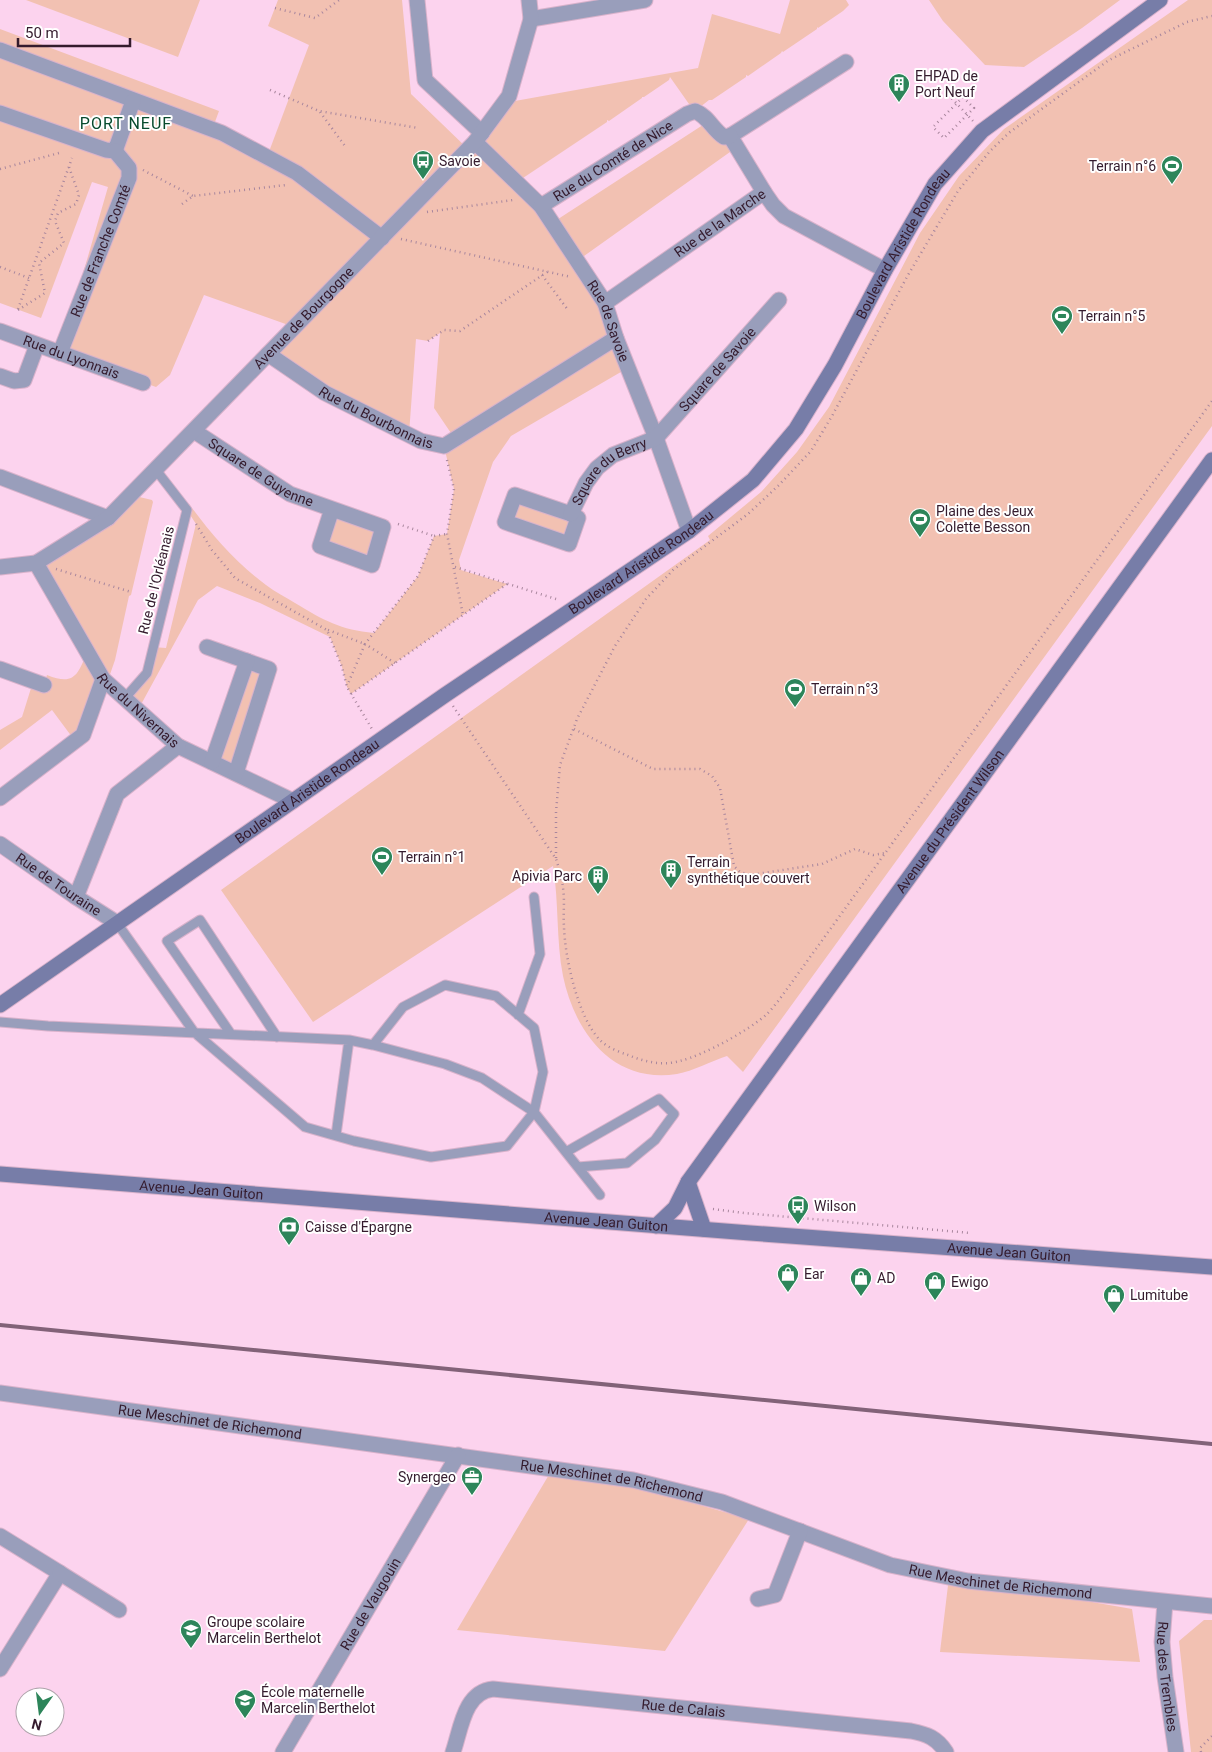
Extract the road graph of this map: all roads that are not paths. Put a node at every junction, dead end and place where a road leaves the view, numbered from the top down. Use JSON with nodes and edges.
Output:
{"nodes":[{"id":1,"x":417,"y":0,"type":"edge"},
{"id":2,"x":529,"y":0,"type":"edge"},
{"id":3,"x":645,"y":0,"type":"edge"},
{"id":4,"x":1160,"y":0,"type":"edge"},
{"id":5,"x":531,"y":19,"type":"junction"},
{"id":6,"x":0,"y":50,"type":"edge"},
{"id":7,"x":846,"y":62,"type":"dead end"},
{"id":8,"x":133,"y":101,"type":"junction"},
{"id":9,"x":0,"y":114,"type":"edge"},
{"id":10,"x":730,"y":136,"type":"junction"},
{"id":11,"x":479,"y":137,"type":"junction"},
{"id":12,"x":115,"y":150,"type":"junction"},
{"id":13,"x":764,"y":192,"type":"junction"},
{"id":14,"x":536,"y":202,"type":"junction"},
{"id":15,"x":383,"y":236,"type":"junction"},
{"id":16,"x":885,"y":270,"type":"junction"},
{"id":17,"x":779,"y":300,"type":"dead end"},
{"id":18,"x":605,"y":303,"type":"junction"},
{"id":19,"x":0,"y":331,"type":"edge"},
{"id":20,"x":616,"y":338,"type":"junction"},
{"id":21,"x":37,"y":344,"type":"junction"},
{"id":22,"x":60,"y":353,"type":"junction"},
{"id":23,"x":268,"y":354,"type":"junction"},
{"id":24,"x":0,"y":376,"type":"edge"},
{"id":25,"x":143,"y":382,"type":"dead end"},
{"id":26,"x":194,"y":430,"type":"junction"},
{"id":27,"x":656,"y":438,"type":"junction"},
{"id":28,"x":1212,"y":460,"type":"edge"},
{"id":29,"x":156,"y":470,"type":"junction"},
{"id":30,"x":0,"y":477,"type":"edge"},
{"id":31,"x":332,"y":509,"type":"junction"},
{"id":32,"x":572,"y":514,"type":"junction"},
{"id":33,"x":108,"y":518,"type":"junction"},
{"id":34,"x":689,"y":531,"type":"junction"},
{"id":35,"x":36,"y":563,"type":"junction"},
{"id":36,"x":0,"y":567,"type":"edge"},
{"id":37,"x":207,"y":648,"type":"dead end"},
{"id":38,"x":247,"y":661,"type":"junction"},
{"id":39,"x":0,"y":669,"type":"edge"},
{"id":40,"x":103,"y":680,"type":"junction"},
{"id":41,"x":44,"y":685,"type":"dead end"},
{"id":42,"x":125,"y":698,"type":"junction"},
{"id":43,"x":178,"y":746,"type":"junction"},
{"id":44,"x":212,"y":762,"type":"junction"},
{"id":45,"x":236,"y":774,"type":"junction"},
{"id":46,"x":0,"y":798,"type":"edge"},
{"id":47,"x":293,"y":801,"type":"junction"},
{"id":48,"x":0,"y":844,"type":"edge"},
{"id":49,"x":76,"y":897,"type":"junction"},
{"id":50,"x":534,"y":897,"type":"dead end"},
{"id":51,"x":117,"y":923,"type":"junction"},
{"id":52,"x":0,"y":1005,"type":"edge"},
{"id":53,"x":518,"y":1015,"type":"junction"},
{"id":54,"x":0,"y":1022,"type":"edge"},
{"id":55,"x":194,"y":1032,"type":"junction"},
{"id":56,"x":231,"y":1034,"type":"junction"},
{"id":57,"x":277,"y":1037,"type":"junction"},
{"id":58,"x":349,"y":1040,"type":"junction"},
{"id":59,"x":373,"y":1045,"type":"junction"},
{"id":60,"x":534,"y":1112,"type":"junction"},
{"id":61,"x":336,"y":1136,"type":"junction"},
{"id":62,"x":566,"y":1152,"type":"junction"},
{"id":63,"x":578,"y":1167,"type":"junction"},
{"id":64,"x":0,"y":1174,"type":"edge"},
{"id":65,"x":688,"y":1182,"type":"junction"},
{"id":66,"x":600,"y":1194,"type":"dead end"},
{"id":67,"x":656,"y":1226,"type":"junction"},
{"id":68,"x":704,"y":1229,"type":"junction"},
{"id":69,"x":1212,"y":1266,"type":"edge"},
{"id":70,"x":0,"y":1393,"type":"edge"},
{"id":71,"x":458,"y":1456,"type":"junction"},
{"id":72,"x":800,"y":1531,"type":"junction"},
{"id":73,"x":0,"y":1536,"type":"edge"},
{"id":74,"x":60,"y":1573,"type":"junction"},
{"id":75,"x":758,"y":1599,"type":"dead end"},
{"id":76,"x":1165,"y":1602,"type":"junction"},
{"id":77,"x":1212,"y":1606,"type":"edge"},
{"id":78,"x":119,"y":1610,"type":"dead end"},
{"id":79,"x":0,"y":1669,"type":"edge"},
{"id":80,"x":283,"y":1752,"type":"edge"},
{"id":81,"x":453,"y":1752,"type":"edge"},
{"id":82,"x":946,"y":1752,"type":"edge"},
{"id":83,"x":1176,"y":1752,"type":"edge"}],
"edges":[{"from":1,"to":11,"type":"street","name":"Rue de Savoie"},
{"from":2,"to":5,"type":"street","name":"Avenue de Bourgogne"},
{"from":3,"to":5,"type":"street"},
{"from":4,"to":16,"type":"street","name":"Boulevard Aristide Rondeau"},
{"from":5,"to":11,"type":"street","name":"Avenue de Bourgogne"},
{"from":6,"to":8,"type":"street"},
{"from":7,"to":10,"type":"street"},
{"from":8,"to":12,"type":"street"},
{"from":8,"to":15,"type":"street"},
{"from":9,"to":12,"type":"street"},
{"from":10,"to":13,"type":"street"},
{"from":10,"to":14,"type":"street","name":"Rue du Comté de Nice"},
{"from":11,"to":14,"type":"street","name":"Rue de Savoie"},
{"from":11,"to":15,"type":"street","name":"Avenue de Bourgogne"},
{"from":12,"to":22,"type":"street","name":"Rue de Franche Comté"},
{"from":13,"to":16,"type":"street","name":"Rue de la Marche"},
{"from":13,"to":18,"type":"street","name":"Rue de la Marche"},
{"from":14,"to":18,"type":"street","name":"Rue de Savoie"},
{"from":15,"to":23,"type":"street","name":"Avenue de Bourgogne"},
{"from":16,"to":34,"type":"street","name":"Boulevard Aristide Rondeau"},
{"from":17,"to":27,"type":"street","name":"Square de Savoie"},
{"from":18,"to":20,"type":"street","name":"Rue de Savoie"},
{"from":19,"to":21,"type":"street","name":"Rue du Lyonnais"},
{"from":20,"to":23,"type":"street","name":"Rue du Bourbonnais"},
{"from":20,"to":27,"type":"street","name":"Rue de Savoie"},
{"from":21,"to":22,"type":"street","name":"Rue du Lyonnais"},
{"from":21,"to":24,"type":"street"},
{"from":22,"to":25,"type":"street","name":"Rue du Lyonnais"},
{"from":23,"to":26,"type":"street","name":"Avenue de Bourgogne"},
{"from":26,"to":29,"type":"street","name":"Avenue de Bourgogne"},
{"from":26,"to":31,"type":"street","name":"Square de Guyenne"},
{"from":27,"to":32,"type":"street","name":"Square du Berry"},
{"from":27,"to":34,"type":"street","name":"Rue de Savoie"},
{"from":28,"to":65,"type":"street","name":"Avenue du Président Wilson"},
{"from":29,"to":33,"type":"street","name":"Avenue de Bourgogne"},
{"from":29,"to":42,"type":"lane","name":"Rue de l'Orléanais"},
{"from":30,"to":33,"type":"street"},
{"from":31,"to":31,"type":"street","name":"Square de Guyenne"},
{"from":32,"to":32,"type":"street","name":"Square du Berry"},
{"from":33,"to":35,"type":"street","name":"Avenue de Bourgogne"},
{"from":34,"to":47,"type":"street","name":"Boulevard Aristide Rondeau"},
{"from":35,"to":36,"type":"street","name":"Avenue de Bourgogne"},
{"from":35,"to":40,"type":"street","name":"Rue du Nivernais"},
{"from":37,"to":38,"type":"street"},
{"from":38,"to":44,"type":"street"},
{"from":38,"to":45,"type":"street"},
{"from":39,"to":41,"type":"street"},
{"from":40,"to":42,"type":"street","name":"Rue du Nivernais"},
{"from":40,"to":46,"type":"street"},
{"from":42,"to":43,"type":"street","name":"Rue du Nivernais"},
{"from":43,"to":44,"type":"street","name":"Rue du Nivernais"},
{"from":43,"to":49,"type":"street"},
{"from":44,"to":45,"type":"street","name":"Rue du Nivernais"},
{"from":45,"to":47,"type":"street","name":"Rue du Nivernais"},
{"from":47,"to":51,"type":"street","name":"Boulevard Aristide Rondeau"},
{"from":48,"to":49,"type":"street","name":"Rue de Touraine"},
{"from":49,"to":51,"type":"street","name":"Rue de Touraine"},
{"from":50,"to":53,"type":"lane"},
{"from":51,"to":52,"type":"street","name":"Boulevard Aristide Rondeau"},
{"from":51,"to":55,"type":"lane"},
{"from":53,"to":59,"type":"lane"},
{"from":53,"to":60,"type":"lane"},
{"from":54,"to":55,"type":"lane"},
{"from":55,"to":56,"type":"lane"},
{"from":55,"to":61,"type":"lane"},
{"from":56,"to":57,"type":"lane"},
{"from":56,"to":57,"type":"lane"},
{"from":57,"to":58,"type":"lane"},
{"from":58,"to":59,"type":"lane"},
{"from":58,"to":61,"type":"lane"},
{"from":59,"to":60,"type":"lane"},
{"from":60,"to":61,"type":"lane"},
{"from":60,"to":62,"type":"lane"},
{"from":62,"to":63,"type":"lane"},
{"from":62,"to":63,"type":"lane"},
{"from":63,"to":66,"type":"lane"},
{"from":64,"to":67,"type":"street","name":"Avenue Jean Guiton"},
{"from":65,"to":67,"type":"street","name":"Avenue du Président Wilson"},
{"from":65,"to":68,"type":"street"},
{"from":67,"to":68,"type":"street","name":"Avenue Jean Guiton"},
{"from":68,"to":69,"type":"street","name":"Avenue Jean Guiton"},
{"from":70,"to":71,"type":"street","name":"Rue Meschinet de Richemond"},
{"from":71,"to":72,"type":"street","name":"Rue Meschinet de Richemond"},
{"from":71,"to":80,"type":"street","name":"Rue de Vaugouin"},
{"from":72,"to":75,"type":"street"},
{"from":72,"to":76,"type":"street","name":"Rue Meschinet de Richemond"},
{"from":73,"to":74,"type":"street"},
{"from":74,"to":78,"type":"street"},
{"from":74,"to":79,"type":"street"},
{"from":76,"to":77,"type":"street","name":"Rue Meschinet de Richemond"},
{"from":76,"to":83,"type":"street","name":"Rue des Trembles"},
{"from":81,"to":82,"type":"street","name":"Rue de Calais"}]}
